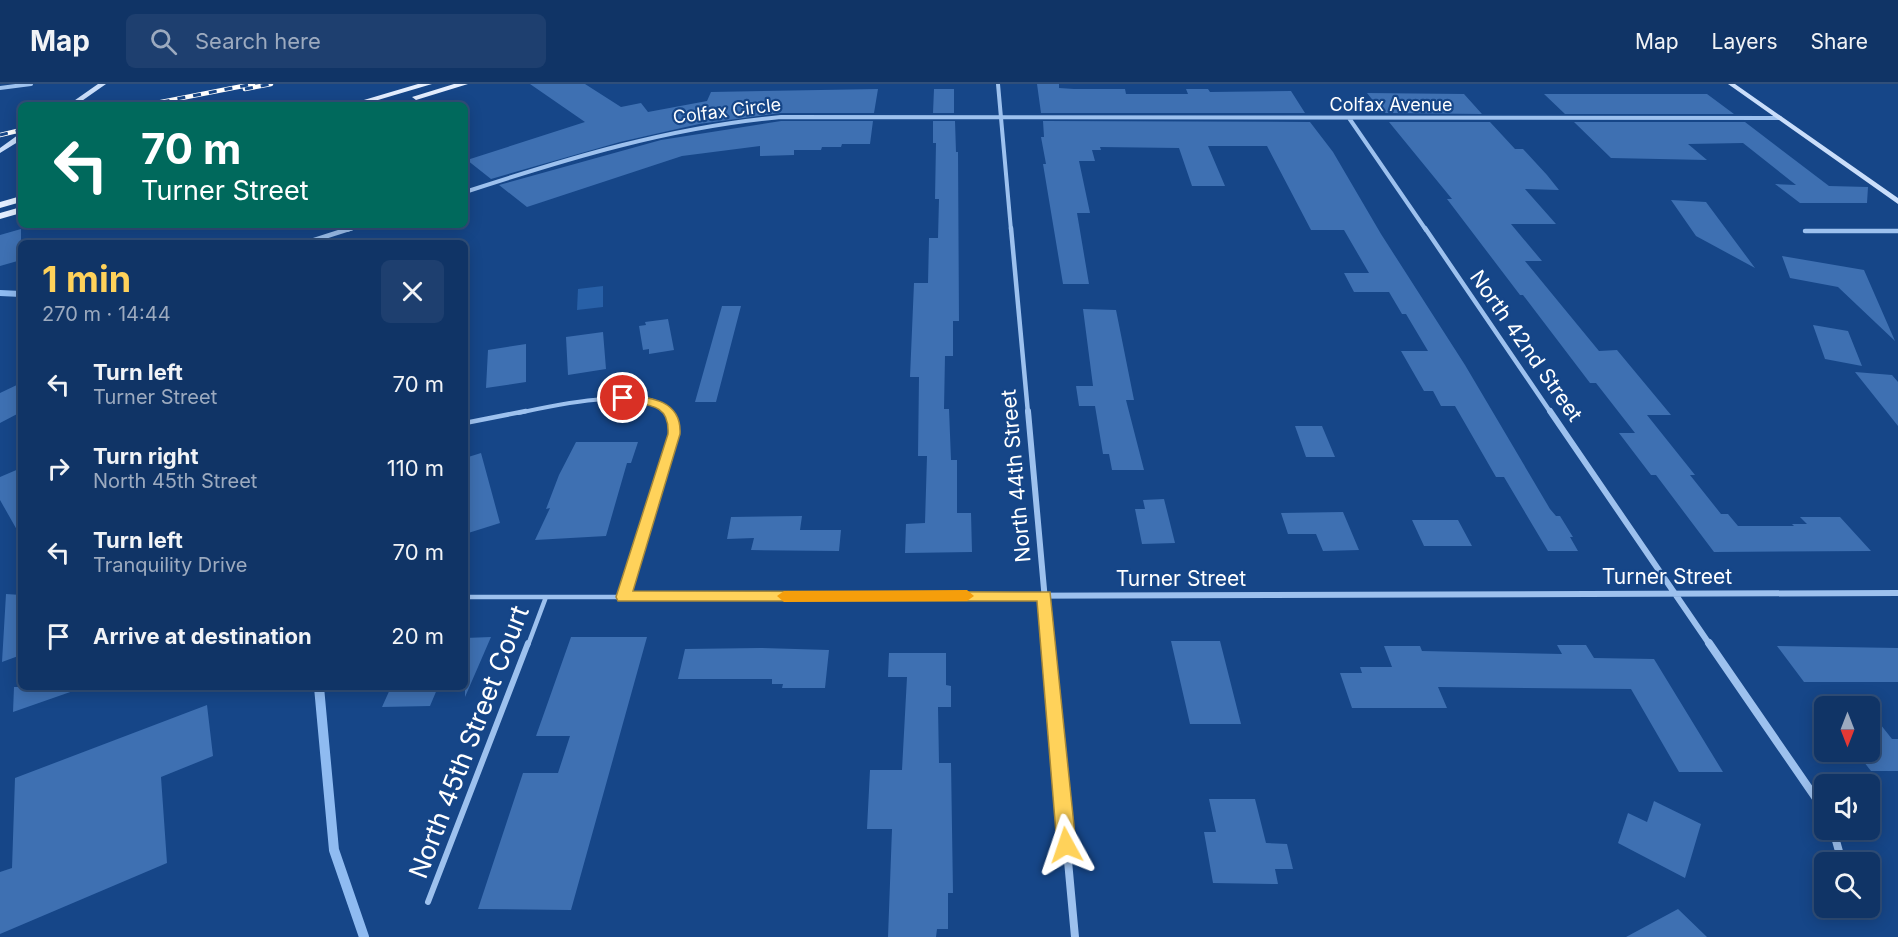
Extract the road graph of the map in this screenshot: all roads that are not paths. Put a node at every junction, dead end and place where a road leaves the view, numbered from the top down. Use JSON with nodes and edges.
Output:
{"nodes":[{"id":1,"x":31,"y":84,"type":"edge"},
{"id":2,"x":104,"y":84,"type":"edge"},
{"id":3,"x":428,"y":84,"type":"edge"},
{"id":4,"x":464,"y":84,"type":"edge"},
{"id":5,"x":998,"y":84,"type":"edge"},
{"id":6,"x":1731,"y":84,"type":"edge"},
{"id":7,"x":0,"y":88,"type":"edge"},
{"id":8,"x":76,"y":102,"type":"edge"},
{"id":9,"x":362,"y":102,"type":"edge"},
{"id":10,"x":398,"y":102,"type":"edge"},
{"id":11,"x":1001,"y":117,"type":"junction"},
{"id":12,"x":1349,"y":118,"type":"junction"},
{"id":13,"x":1780,"y":118,"type":"junction"},
{"id":14,"x":18,"y":139,"type":"edge"},
{"id":15,"x":0,"y":151,"type":"edge"},
{"id":16,"x":468,"y":191,"type":"edge"},
{"id":17,"x":18,"y":198,"type":"edge"},
{"id":18,"x":18,"y":199,"type":"edge"},
{"id":19,"x":0,"y":200,"type":"edge"},
{"id":20,"x":1898,"y":201,"type":"edge"},
{"id":21,"x":0,"y":205,"type":"edge"},
{"id":22,"x":18,"y":211,"type":"edge"},
{"id":23,"x":0,"y":216,"type":"edge"},
{"id":24,"x":352,"y":228,"type":"edge"},
{"id":25,"x":1805,"y":231,"type":"dead end"},
{"id":26,"x":1898,"y":231,"type":"edge"},
{"id":27,"x":314,"y":240,"type":"edge"},
{"id":28,"x":468,"y":423,"type":"edge"},
{"id":29,"x":1898,"y":593,"type":"edge"},
{"id":30,"x":1676,"y":594,"type":"junction"},
{"id":31,"x":1044,"y":596,"type":"junction"},
{"id":32,"x":468,"y":597,"type":"edge"},
{"id":33,"x":546,"y":597,"type":"junction"},
{"id":34,"x":624,"y":597,"type":"junction"},
{"id":35,"x":1814,"y":795,"type":"edge"},
{"id":36,"x":428,"y":902,"type":"dead end"},
{"id":37,"x":1075,"y":937,"type":"edge"}],
"edges":[{"from":1,"to":7,"type":"street"},
{"from":2,"to":8,"type":"street"},
{"from":3,"to":9,"type":"main road"},
{"from":4,"to":10,"type":"main road"},
{"from":5,"to":11,"type":"street","name":"North 44th Street"},
{"from":6,"to":13,"type":"street"},
{"from":11,"to":12,"type":"street","name":"Colfax Avenue"},
{"from":11,"to":16,"type":"street","name":"Colfax Circle"},
{"from":11,"to":31,"type":"street","name":"North 44th Street"},
{"from":12,"to":13,"type":"street","name":"Colfax Avenue"},
{"from":12,"to":30,"type":"street","name":"North 42nd Street"},
{"from":13,"to":20,"type":"street"},
{"from":14,"to":15,"type":"street"},
{"from":17,"to":19,"type":"main road"},
{"from":18,"to":21,"type":"main road"},
{"from":22,"to":23,"type":"main road"},
{"from":24,"to":27,"type":"street"},
{"from":25,"to":26,"type":"street"},
{"from":28,"to":34,"type":"lane"},
{"from":29,"to":30,"type":"street","name":"Turner Street"},
{"from":30,"to":31,"type":"street","name":"Turner Street"},
{"from":30,"to":35,"type":"street","name":"North 42nd Street"},
{"from":31,"to":34,"type":"street","name":"Turner Street"},
{"from":31,"to":37,"type":"street","name":"North 44th Street"},
{"from":32,"to":33,"type":"lane","name":"Turner Street"},
{"from":33,"to":34,"type":"lane","name":"Turner Street"},
{"from":33,"to":36,"type":"lane","name":"North 45th Street Court"}]}
